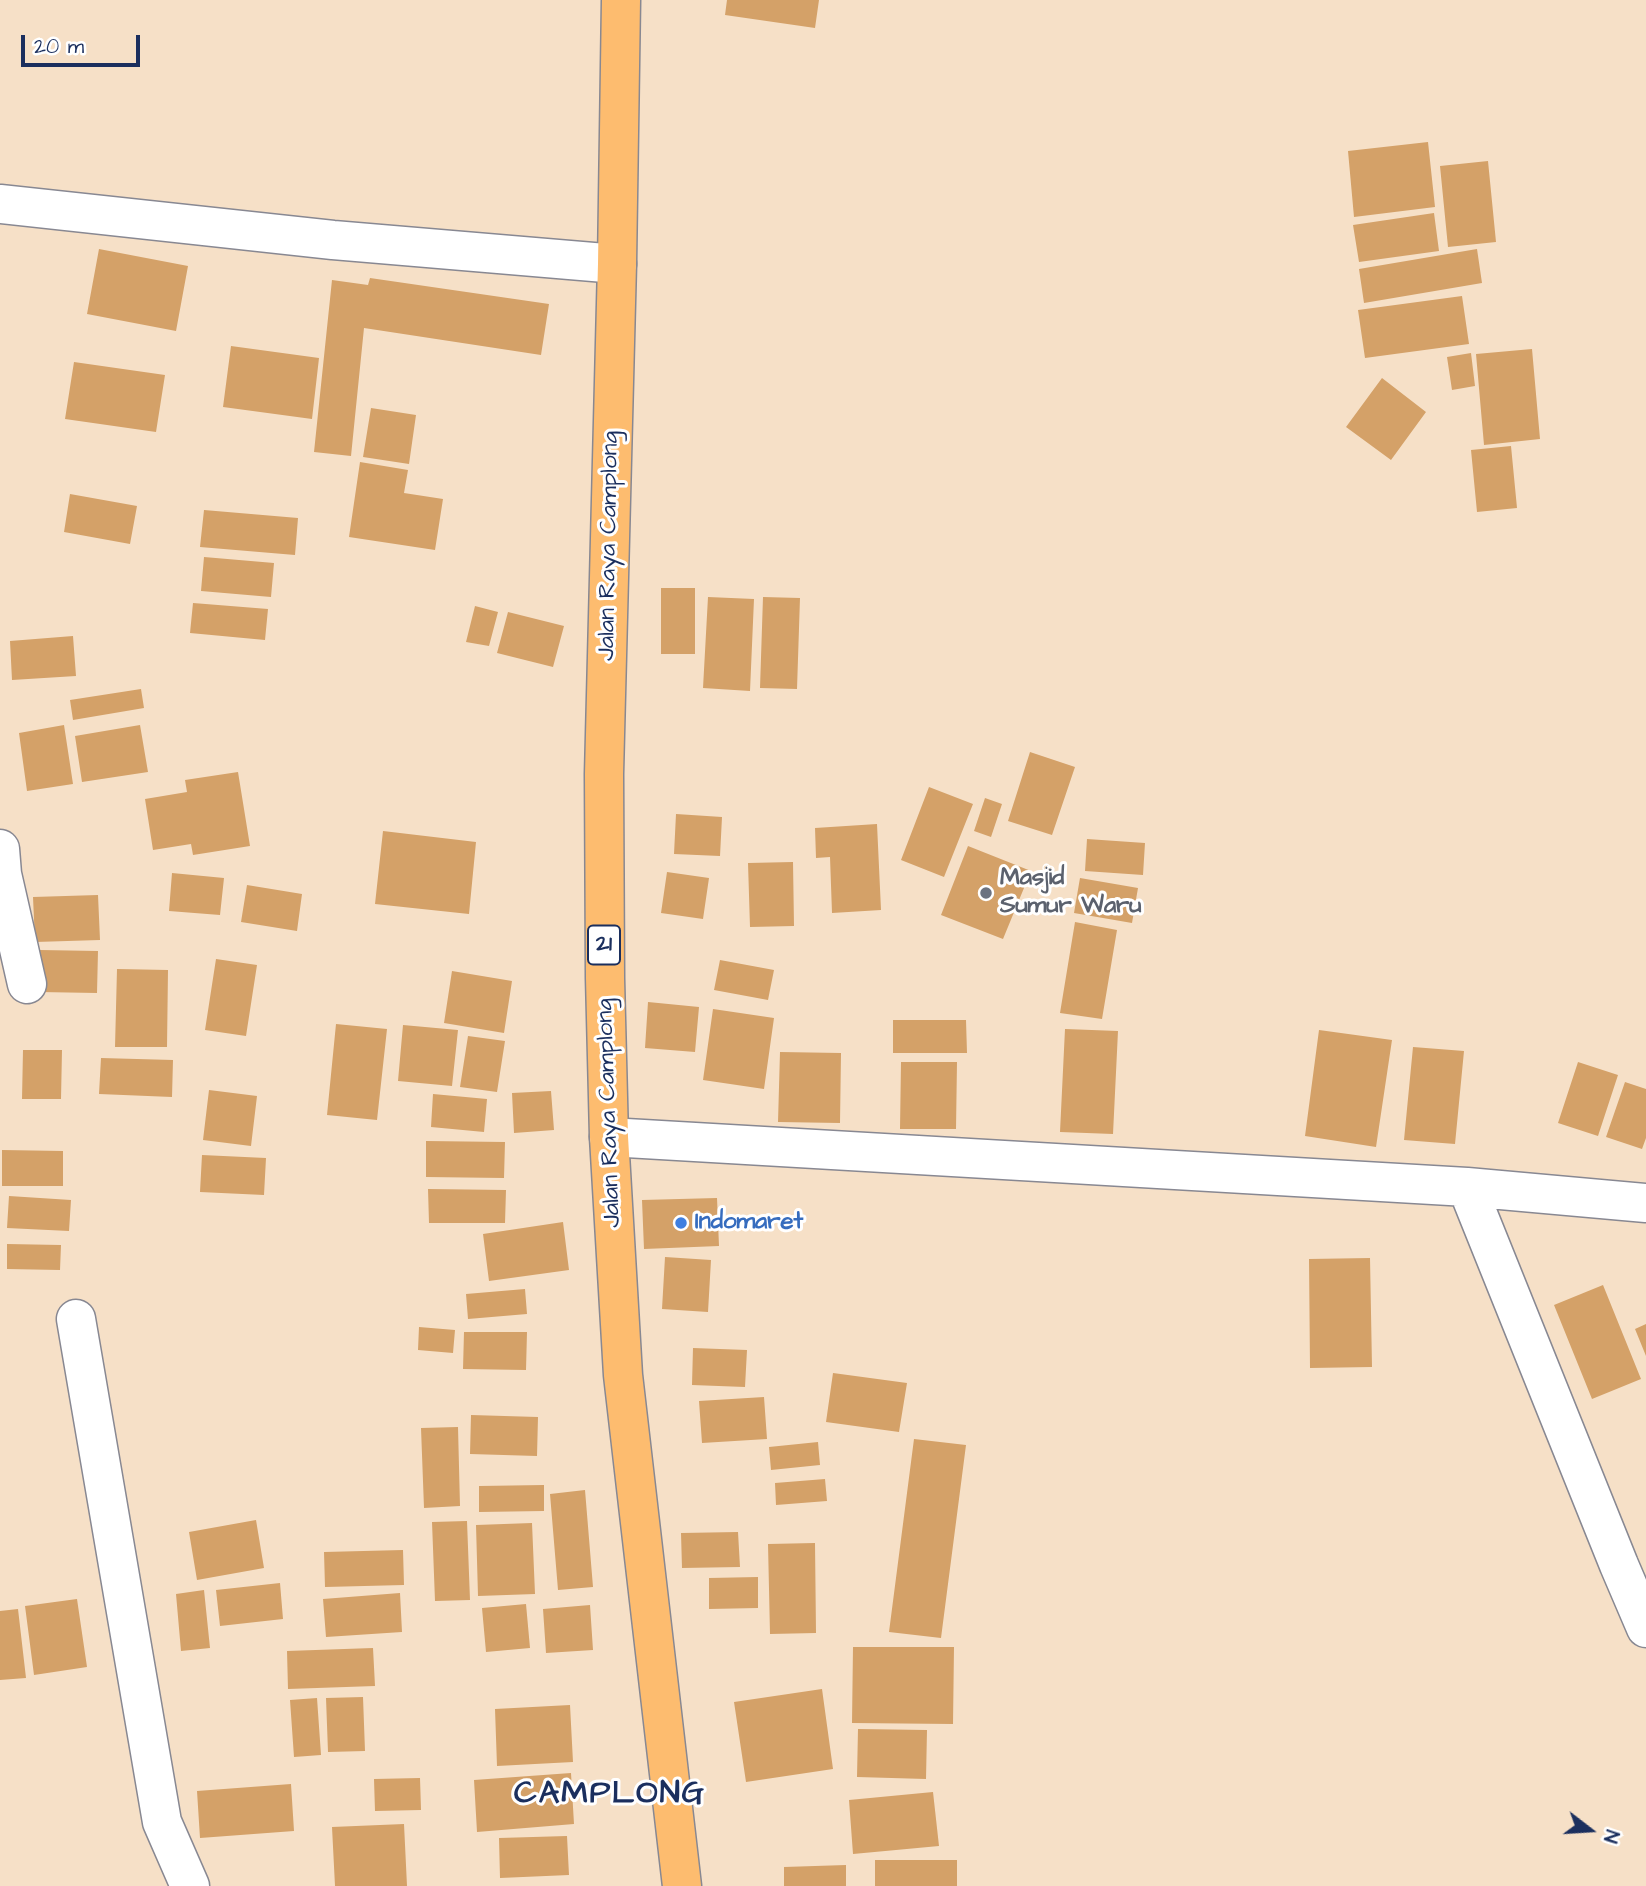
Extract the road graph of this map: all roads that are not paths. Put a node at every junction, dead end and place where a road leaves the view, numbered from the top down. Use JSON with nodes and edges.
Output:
{"nodes":[{"id":1,"x":621,"y":0,"type":"edge"},
{"id":2,"x":0,"y":204,"type":"edge"},
{"id":3,"x":617,"y":264,"type":"junction"},
{"id":4,"x":0,"y":849,"type":"edge"},
{"id":5,"x":27,"y":984,"type":"dead end"},
{"id":6,"x":609,"y":1137,"type":"junction"},
{"id":7,"x":1467,"y":1187,"type":"junction"},
{"id":8,"x":1646,"y":1203,"type":"edge"},
{"id":9,"x":76,"y":1319,"type":"dead end"},
{"id":10,"x":1646,"y":1628,"type":"edge"},
{"id":11,"x":190,"y":1886,"type":"edge"},
{"id":12,"x":682,"y":1886,"type":"edge"}],
"edges":[{"from":1,"to":3,"type":"highway","name":"Jalan Raya Camplong","number":"21"},
{"from":2,"to":3,"type":"street"},
{"from":3,"to":6,"type":"highway","name":"Jalan Raya Camplong","number":"21"},
{"from":4,"to":5,"type":"street"},
{"from":6,"to":7,"type":"street"},
{"from":6,"to":12,"type":"highway","name":"Jalan Raya Camplong","number":"21"},
{"from":7,"to":8,"type":"street"},
{"from":7,"to":10,"type":"street"},
{"from":9,"to":11,"type":"street"}]}
